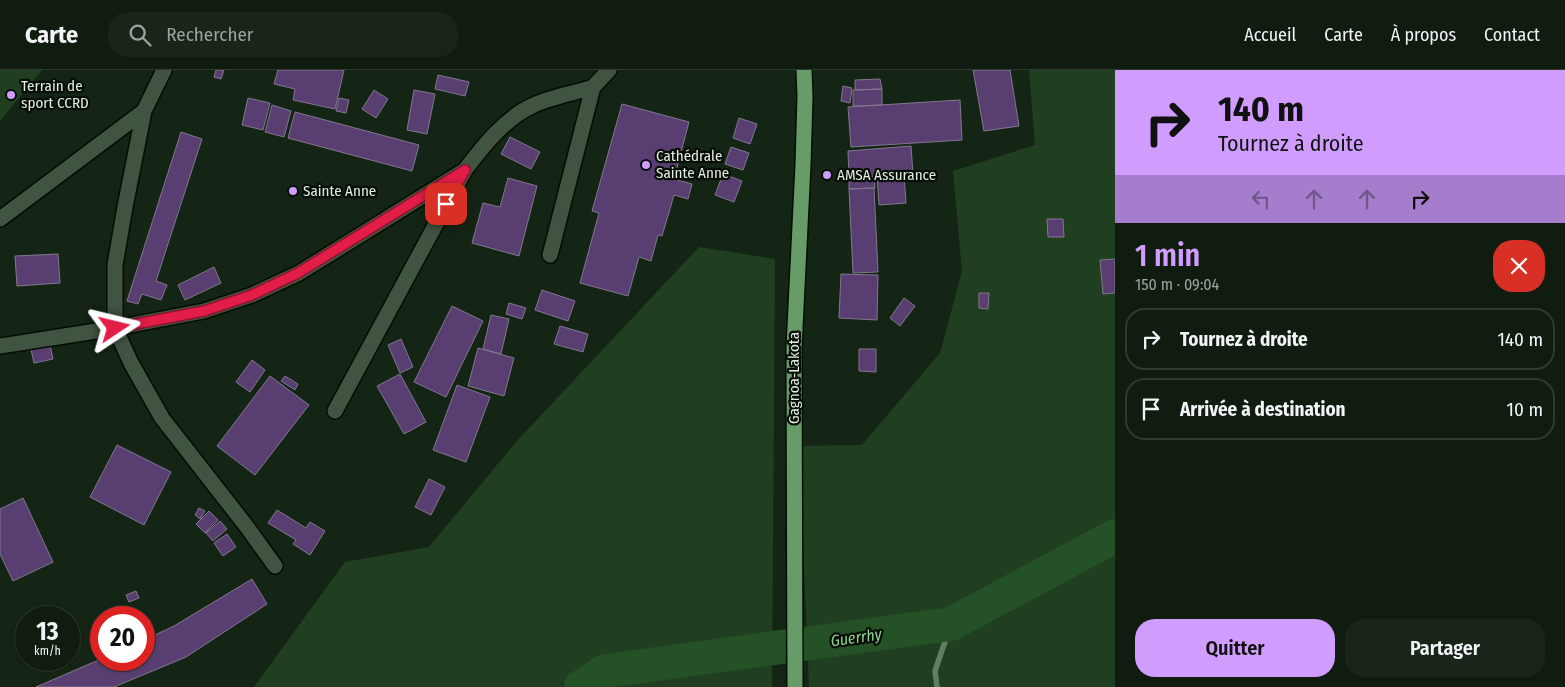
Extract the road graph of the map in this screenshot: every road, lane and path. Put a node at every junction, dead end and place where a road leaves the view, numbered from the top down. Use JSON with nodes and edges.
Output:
{"nodes":[{"id":1,"x":164,"y":70,"type":"edge"},
{"id":2,"x":609,"y":70,"type":"edge"},
{"id":3,"x":804,"y":70,"type":"edge"},
{"id":4,"x":593,"y":87,"type":"junction"},
{"id":5,"x":144,"y":111,"type":"junction"},
{"id":6,"x":465,"y":170,"type":"junction"},
{"id":7,"x":0,"y":219,"type":"edge"},
{"id":8,"x":550,"y":255,"type":"dead end"},
{"id":9,"x":115,"y":328,"type":"junction"},
{"id":10,"x":0,"y":346,"type":"edge"},
{"id":11,"x":335,"y":411,"type":"dead end"},
{"id":12,"x":275,"y":566,"type":"dead end"},
{"id":13,"x":795,"y":684,"type":"edge"}],
"edges":[{"from":1,"to":5,"type":"lane"},
{"from":2,"to":4,"type":"lane"},
{"from":3,"to":13,"type":"main road","name":"Gagnoa-Lakota"},
{"from":4,"to":6,"type":"lane"},
{"from":4,"to":8,"type":"lane"},
{"from":5,"to":7,"type":"lane"},
{"from":5,"to":9,"type":"lane"},
{"from":6,"to":9,"type":"lane"},
{"from":6,"to":11,"type":"lane"},
{"from":9,"to":10,"type":"lane"},
{"from":9,"to":12,"type":"lane"}]}
